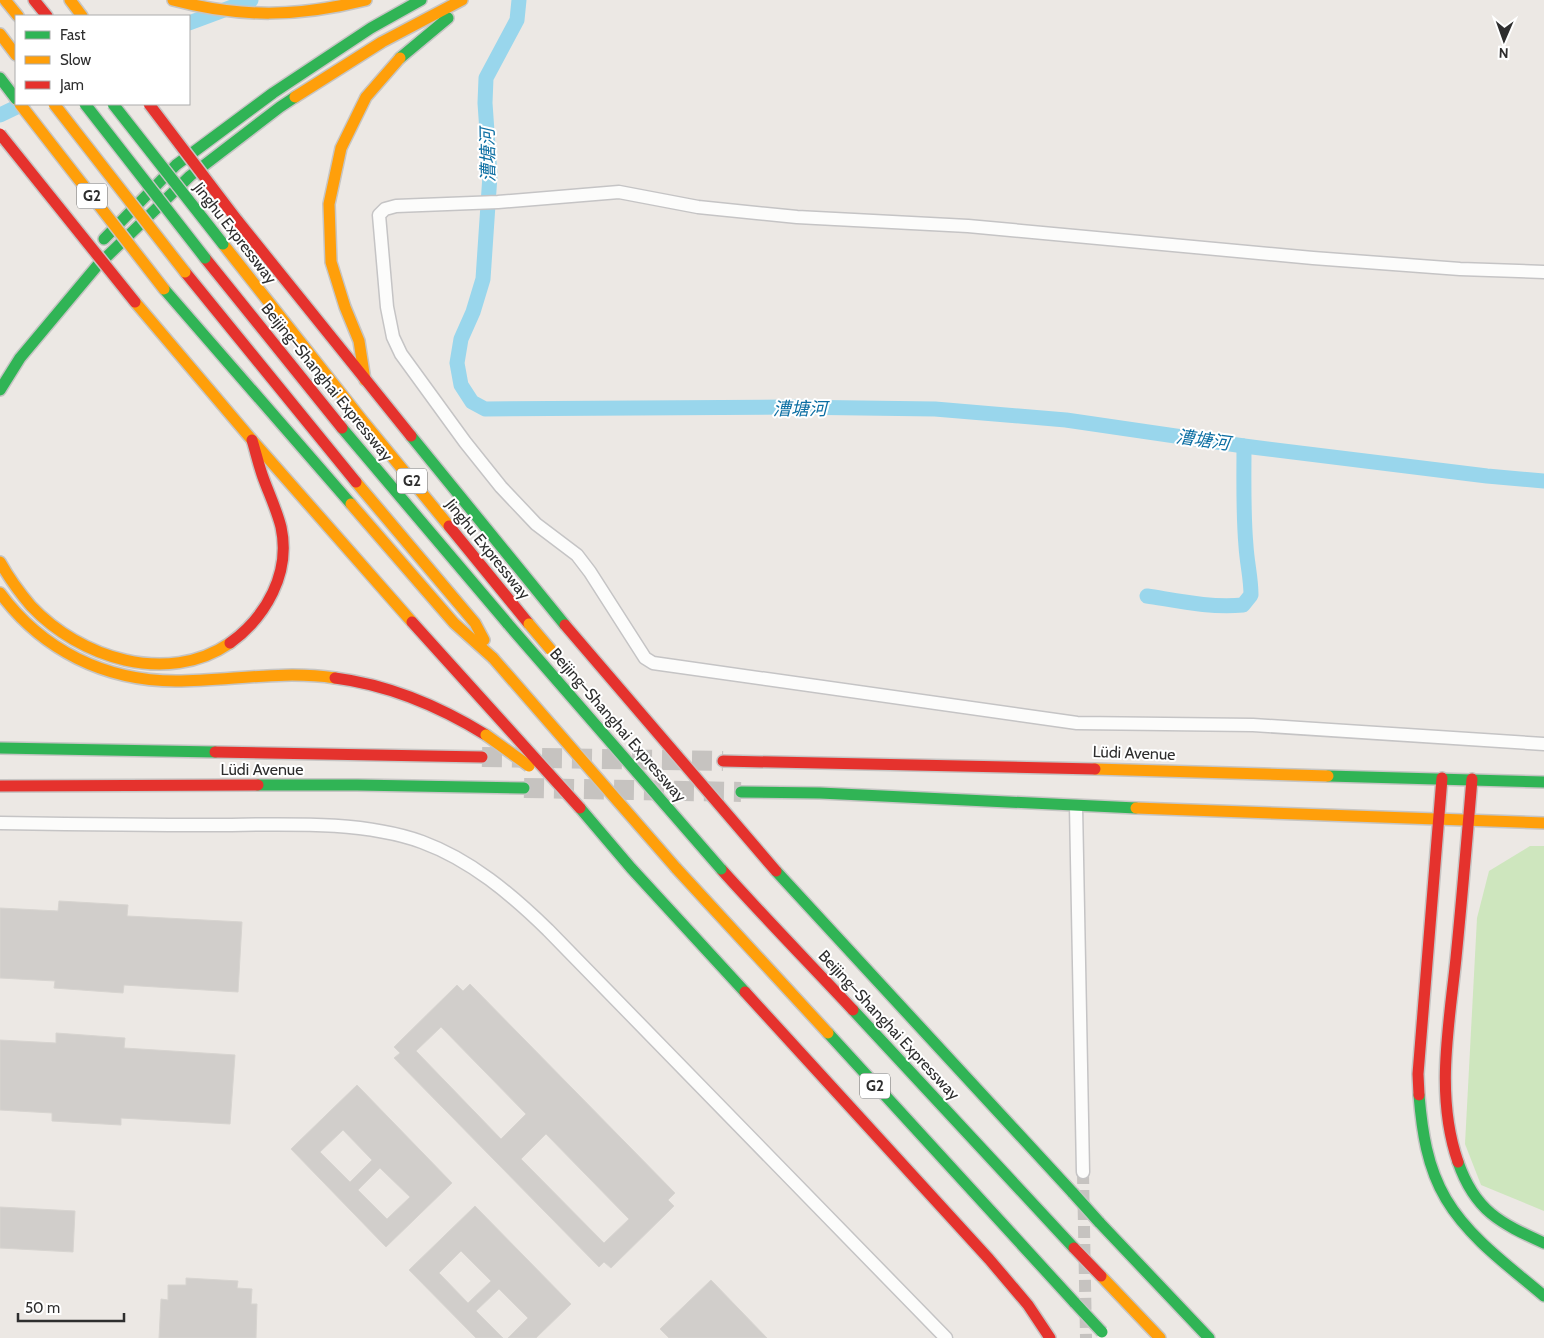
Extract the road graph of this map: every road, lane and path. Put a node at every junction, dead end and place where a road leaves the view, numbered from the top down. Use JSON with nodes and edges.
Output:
{"nodes":[{"id":1,"x":5,"y":0,"type":"edge"},
{"id":2,"x":34,"y":0,"type":"edge"},
{"id":3,"x":70,"y":0,"type":"edge"},
{"id":4,"x":173,"y":0,"type":"edge"},
{"id":5,"x":366,"y":0,"type":"edge"},
{"id":6,"x":421,"y":0,"type":"edge"},
{"id":7,"x":462,"y":0,"type":"edge"},
{"id":8,"x":470,"y":0,"type":"edge"},
{"id":9,"x":17,"y":15,"type":"edge"},
{"id":10,"x":46,"y":15,"type":"edge"},
{"id":11,"x":81,"y":15,"type":"edge"},
{"id":12,"x":0,"y":34,"type":"edge"},
{"id":13,"x":15,"y":54,"type":"edge"},
{"id":14,"x":0,"y":78,"type":"edge"},
{"id":15,"x":15,"y":98,"type":"edge"},
{"id":16,"x":21,"y":105,"type":"edge"},
{"id":17,"x":55,"y":105,"type":"edge"},
{"id":18,"x":87,"y":105,"type":"edge"},
{"id":19,"x":114,"y":105,"type":"edge"},
{"id":20,"x":150,"y":105,"type":"edge"},
{"id":21,"x":0,"y":134,"type":"edge"},
{"id":22,"x":86,"y":257,"type":"dead end"},
{"id":23,"x":1544,"y":272,"type":"edge"},
{"id":24,"x":366,"y":381,"type":"junction"},
{"id":25,"x":0,"y":390,"type":"edge"},
{"id":26,"x":252,"y":440,"type":"junction"},
{"id":27,"x":0,"y":562,"type":"edge"},
{"id":28,"x":0,"y":593,"type":"edge"},
{"id":29,"x":493,"y":658,"type":"junction"},
{"id":30,"x":561,"y":662,"type":"dead end"},
{"id":31,"x":1544,"y":744,"type":"edge"},
{"id":32,"x":0,"y":748,"type":"edge"},
{"id":33,"x":482,"y":756,"type":"tunnel mouth"},
{"id":34,"x":723,"y":761,"type":"tunnel mouth"},
{"id":35,"x":1442,"y":778,"type":"junction"},
{"id":36,"x":1472,"y":779,"type":"junction"},
{"id":37,"x":1544,"y":782,"type":"edge"},
{"id":38,"x":0,"y":786,"type":"edge"},
{"id":39,"x":524,"y":788,"type":"tunnel mouth"},
{"id":40,"x":741,"y":792,"type":"tunnel mouth"},
{"id":41,"x":1076,"y":806,"type":"junction"},
{"id":42,"x":580,"y":808,"type":"junction"},
{"id":43,"x":1439,"y":818,"type":"junction"},
{"id":44,"x":1469,"y":820,"type":"junction"},
{"id":45,"x":0,"y":823,"type":"edge"},
{"id":46,"x":1544,"y":823,"type":"edge"},
{"id":47,"x":756,"y":890,"type":"dead end"},
{"id":48,"x":787,"y":939,"type":"junction"},
{"id":49,"x":1083,"y":1172,"type":"tunnel mouth"},
{"id":50,"x":1544,"y":1243,"type":"edge"},
{"id":51,"x":1544,"y":1296,"type":"edge"},
{"id":52,"x":1105,"y":1335,"type":"edge"},
{"id":53,"x":946,"y":1338,"type":"edge"},
{"id":54,"x":1050,"y":1338,"type":"edge"},
{"id":55,"x":1160,"y":1338,"type":"edge"},
{"id":56,"x":1209,"y":1338,"type":"edge"}],
"edges":[{"from":1,"to":9,"type":"main road"},
{"from":2,"to":10,"type":"main road"},
{"from":3,"to":11,"type":"main road"},
{"from":4,"to":5,"type":"main road"},
{"from":6,"to":22,"type":"main road"},
{"from":7,"to":25,"type":"main road"},
{"from":8,"to":24,"type":"main road"},
{"from":12,"to":13,"type":"main road"},
{"from":14,"to":15,"type":"main road"},
{"from":16,"to":29,"type":"main road","number":"G2","bridge":true},
{"from":17,"to":29,"type":"main road","number":"G2","bridge":true},
{"from":18,"to":48,"type":"main road","name":"Beijing–Shanghai Expressway","number":"G2","bridge":true},
{"from":19,"to":30,"type":"main road","name":"Jinghu Expressway","number":"G2","bridge":true},
{"from":20,"to":24,"type":"main road","bridge":true},
{"from":21,"to":26,"type":"main road","bridge":true},
{"from":23,"to":31,"type":"street"},
{"from":24,"to":56,"type":"main road","bridge":true},
{"from":26,"to":27,"type":"main road"},
{"from":26,"to":42,"type":"main road","bridge":true},
{"from":28,"to":42,"type":"main road","bridge":true},
{"from":29,"to":52,"type":"main road","number":"G2","bridge":true},
{"from":32,"to":33,"type":"main road","name":"Lüdi Avenue"},
{"from":34,"to":35,"type":"main road","name":"Lüdi Avenue"},
{"from":35,"to":36,"type":"main road","name":"Lüdi Avenue"},
{"from":35,"to":43,"type":"main road"},
{"from":36,"to":37,"type":"main road","name":"Lüdi Avenue"},
{"from":36,"to":44,"type":"main road"},
{"from":38,"to":39,"type":"main road","name":"Lüdi Avenue"},
{"from":40,"to":41,"type":"main road"},
{"from":41,"to":43,"type":"main road"},
{"from":41,"to":49,"type":"street"},
{"from":42,"to":54,"type":"main road"},
{"from":43,"to":44,"type":"main road"},
{"from":43,"to":51,"type":"main road"},
{"from":44,"to":46,"type":"main road"},
{"from":44,"to":50,"type":"main road"},
{"from":45,"to":53,"type":"street"},
{"from":47,"to":48,"type":"main road","number":"G2"},
{"from":48,"to":55,"type":"main road","name":"Beijing–Shanghai Expressway","number":"G2","bridge":true}]}
